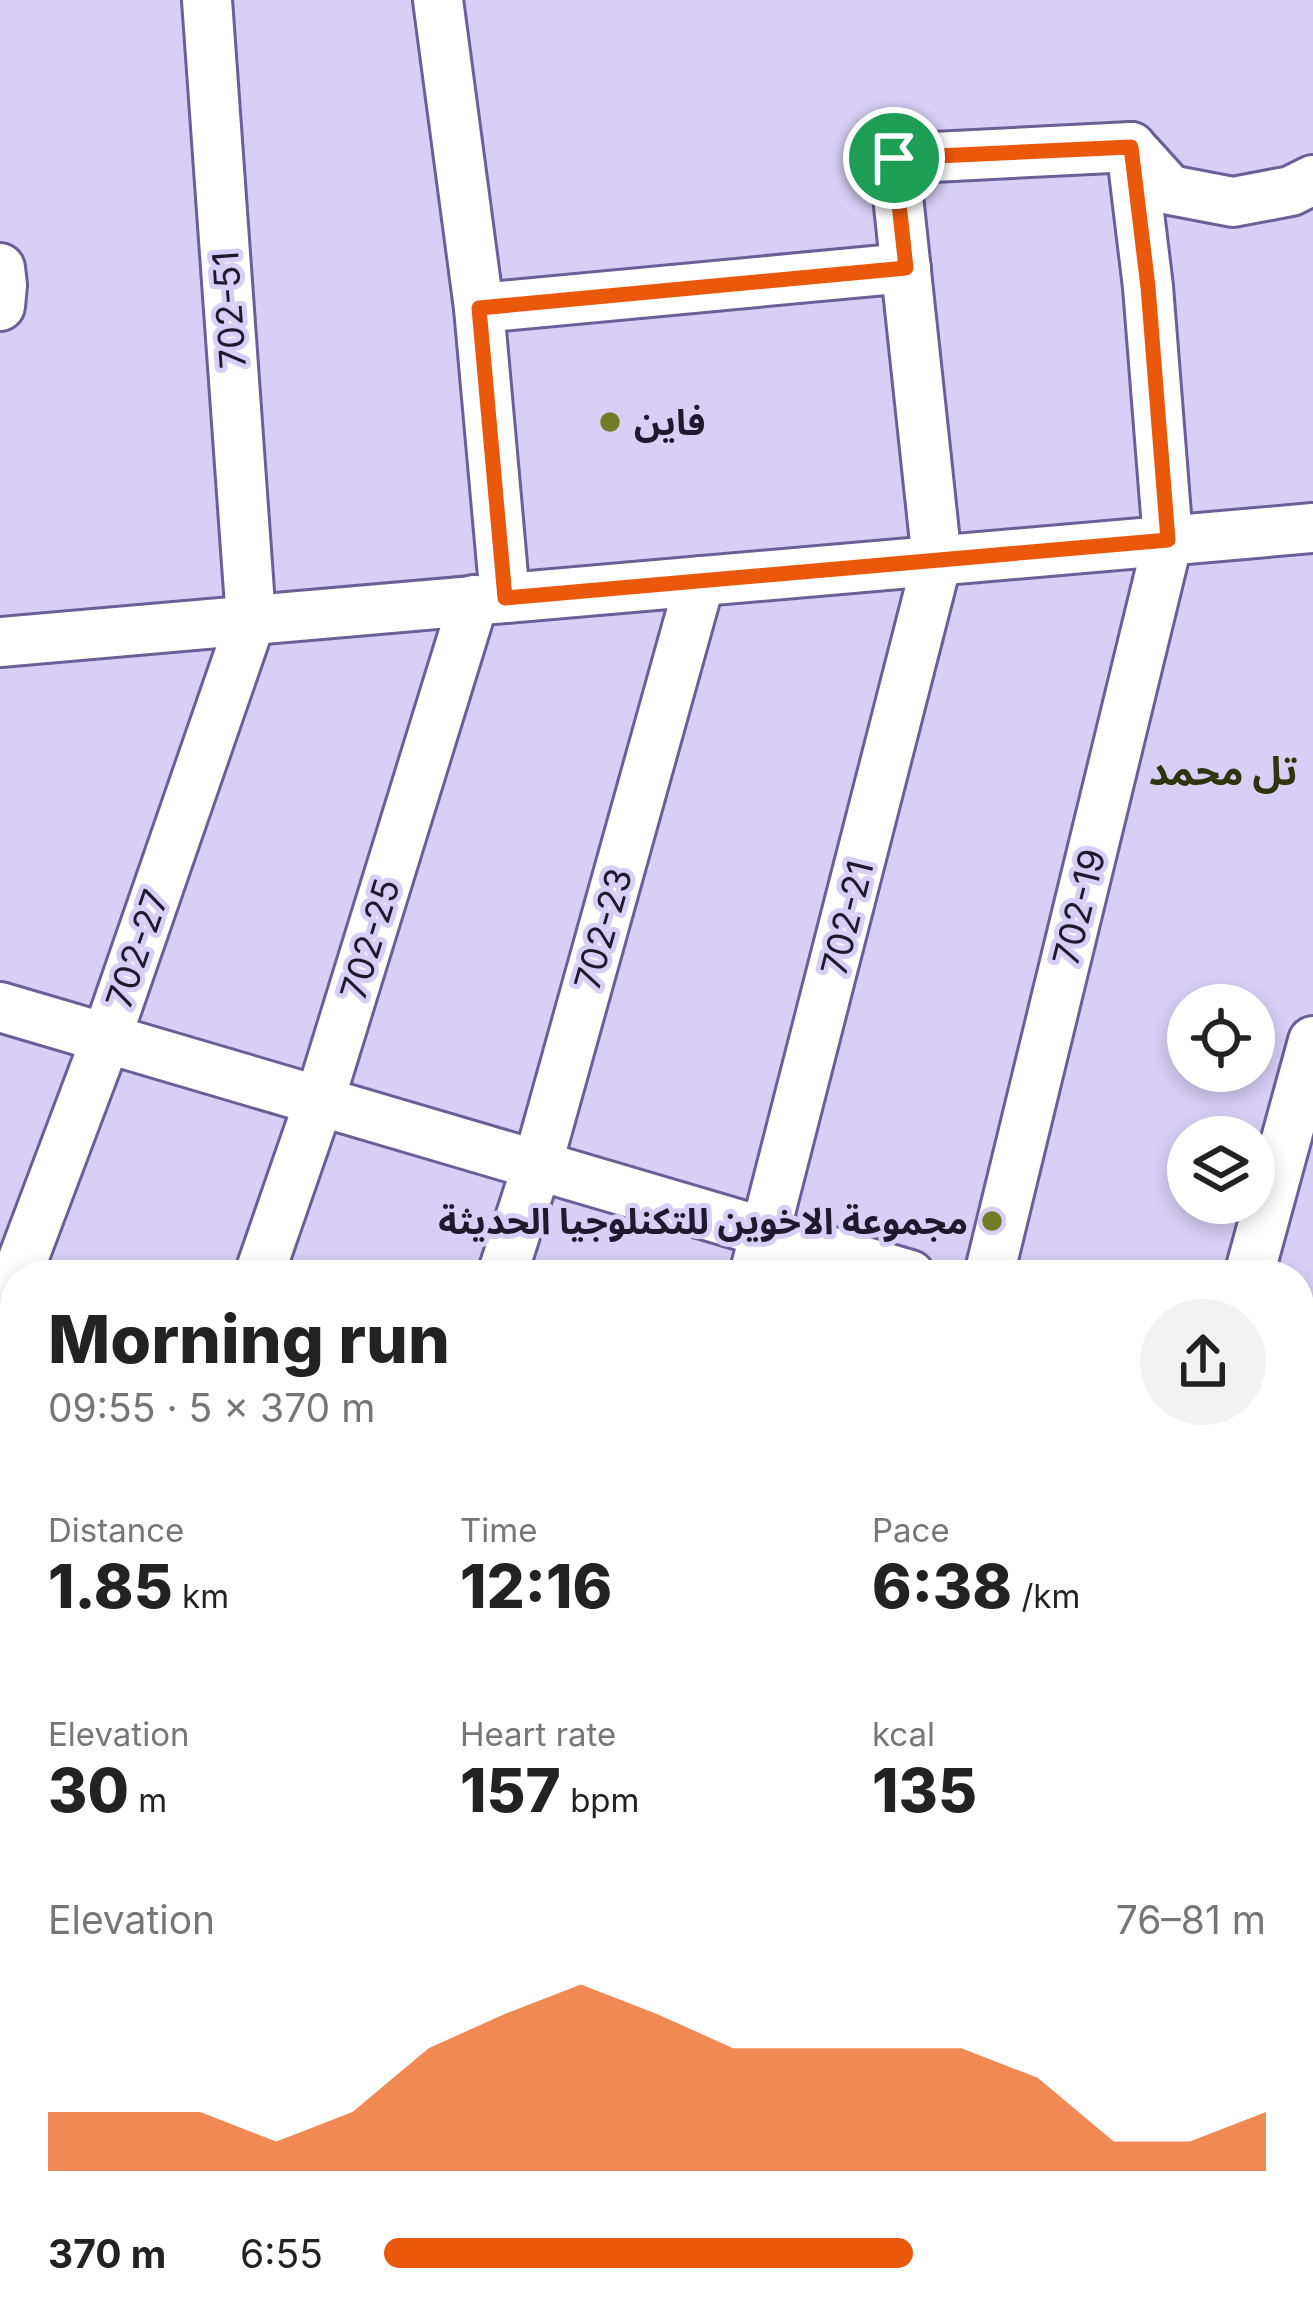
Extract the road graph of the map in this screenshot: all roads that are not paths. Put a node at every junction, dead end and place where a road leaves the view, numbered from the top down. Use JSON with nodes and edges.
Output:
{"nodes":[{"id":1,"x":207,"y":0,"type":"edge"},
{"id":2,"x":439,"y":0,"type":"edge"},
{"id":3,"x":1131,"y":147,"type":"junction"},
{"id":4,"x":1313,"y":180,"type":"edge"},
{"id":5,"x":0,"y":268,"type":"edge"},
{"id":6,"x":906,"y":268,"type":"junction"},
{"id":7,"x":0,"y":306,"type":"edge"},
{"id":8,"x":479,"y":308,"type":"junction"},
{"id":9,"x":1313,"y":527,"type":"edge"},
{"id":10,"x":1168,"y":540,"type":"junction"},
{"id":11,"x":938,"y":560,"type":"junction"},
{"id":12,"x":700,"y":581,"type":"junction"},
{"id":13,"x":489,"y":599,"type":"junction"},
{"id":14,"x":251,"y":620,"type":"junction"},
{"id":15,"x":0,"y":642,"type":"edge"},
{"id":16,"x":0,"y":1006,"type":"edge"},
{"id":17,"x":106,"y":1040,"type":"junction"},
{"id":18,"x":1313,"y":1041,"type":"edge"},
{"id":19,"x":320,"y":1102,"type":"junction"},
{"id":20,"x":537,"y":1166,"type":"junction"},
{"id":21,"x":760,"y":1254,"type":"edge"},
{"id":22,"x":23,"y":1260,"type":"edge"},
{"id":23,"x":265,"y":1260,"type":"edge"},
{"id":24,"x":507,"y":1260,"type":"edge"},
{"id":25,"x":803,"y":1260,"type":"edge"},
{"id":26,"x":993,"y":1260,"type":"edge"},
{"id":27,"x":1253,"y":1260,"type":"edge"}],
"edges":[{"from":1,"to":14,"type":"street","name":"702-51"},
{"from":2,"to":8,"type":"street"},
{"from":3,"to":4,"type":"street"},
{"from":3,"to":6,"type":"street"},
{"from":3,"to":10,"type":"street","name":"702-19"},
{"from":5,"to":7,"type":"street"},
{"from":6,"to":8,"type":"street"},
{"from":6,"to":11,"type":"street"},
{"from":8,"to":13,"type":"street"},
{"from":9,"to":10,"type":"street"},
{"from":10,"to":11,"type":"street"},
{"from":10,"to":26,"type":"street","name":"702-19"},
{"from":11,"to":12,"type":"street"},
{"from":11,"to":21,"type":"street","name":"702-21"},
{"from":12,"to":13,"type":"street"},
{"from":12,"to":20,"type":"street","name":"702-23"},
{"from":13,"to":14,"type":"street"},
{"from":13,"to":19,"type":"street","name":"702-25"},
{"from":14,"to":15,"type":"street"},
{"from":14,"to":17,"type":"street","name":"702-27"},
{"from":16,"to":17,"type":"street"},
{"from":17,"to":19,"type":"street"},
{"from":17,"to":22,"type":"street","name":"702-27"},
{"from":18,"to":27,"type":"street"},
{"from":19,"to":20,"type":"street"},
{"from":19,"to":23,"type":"street","name":"702-25"},
{"from":20,"to":21,"type":"street"},
{"from":20,"to":24,"type":"street","name":"702-23"},
{"from":21,"to":25,"type":"street"}]}
